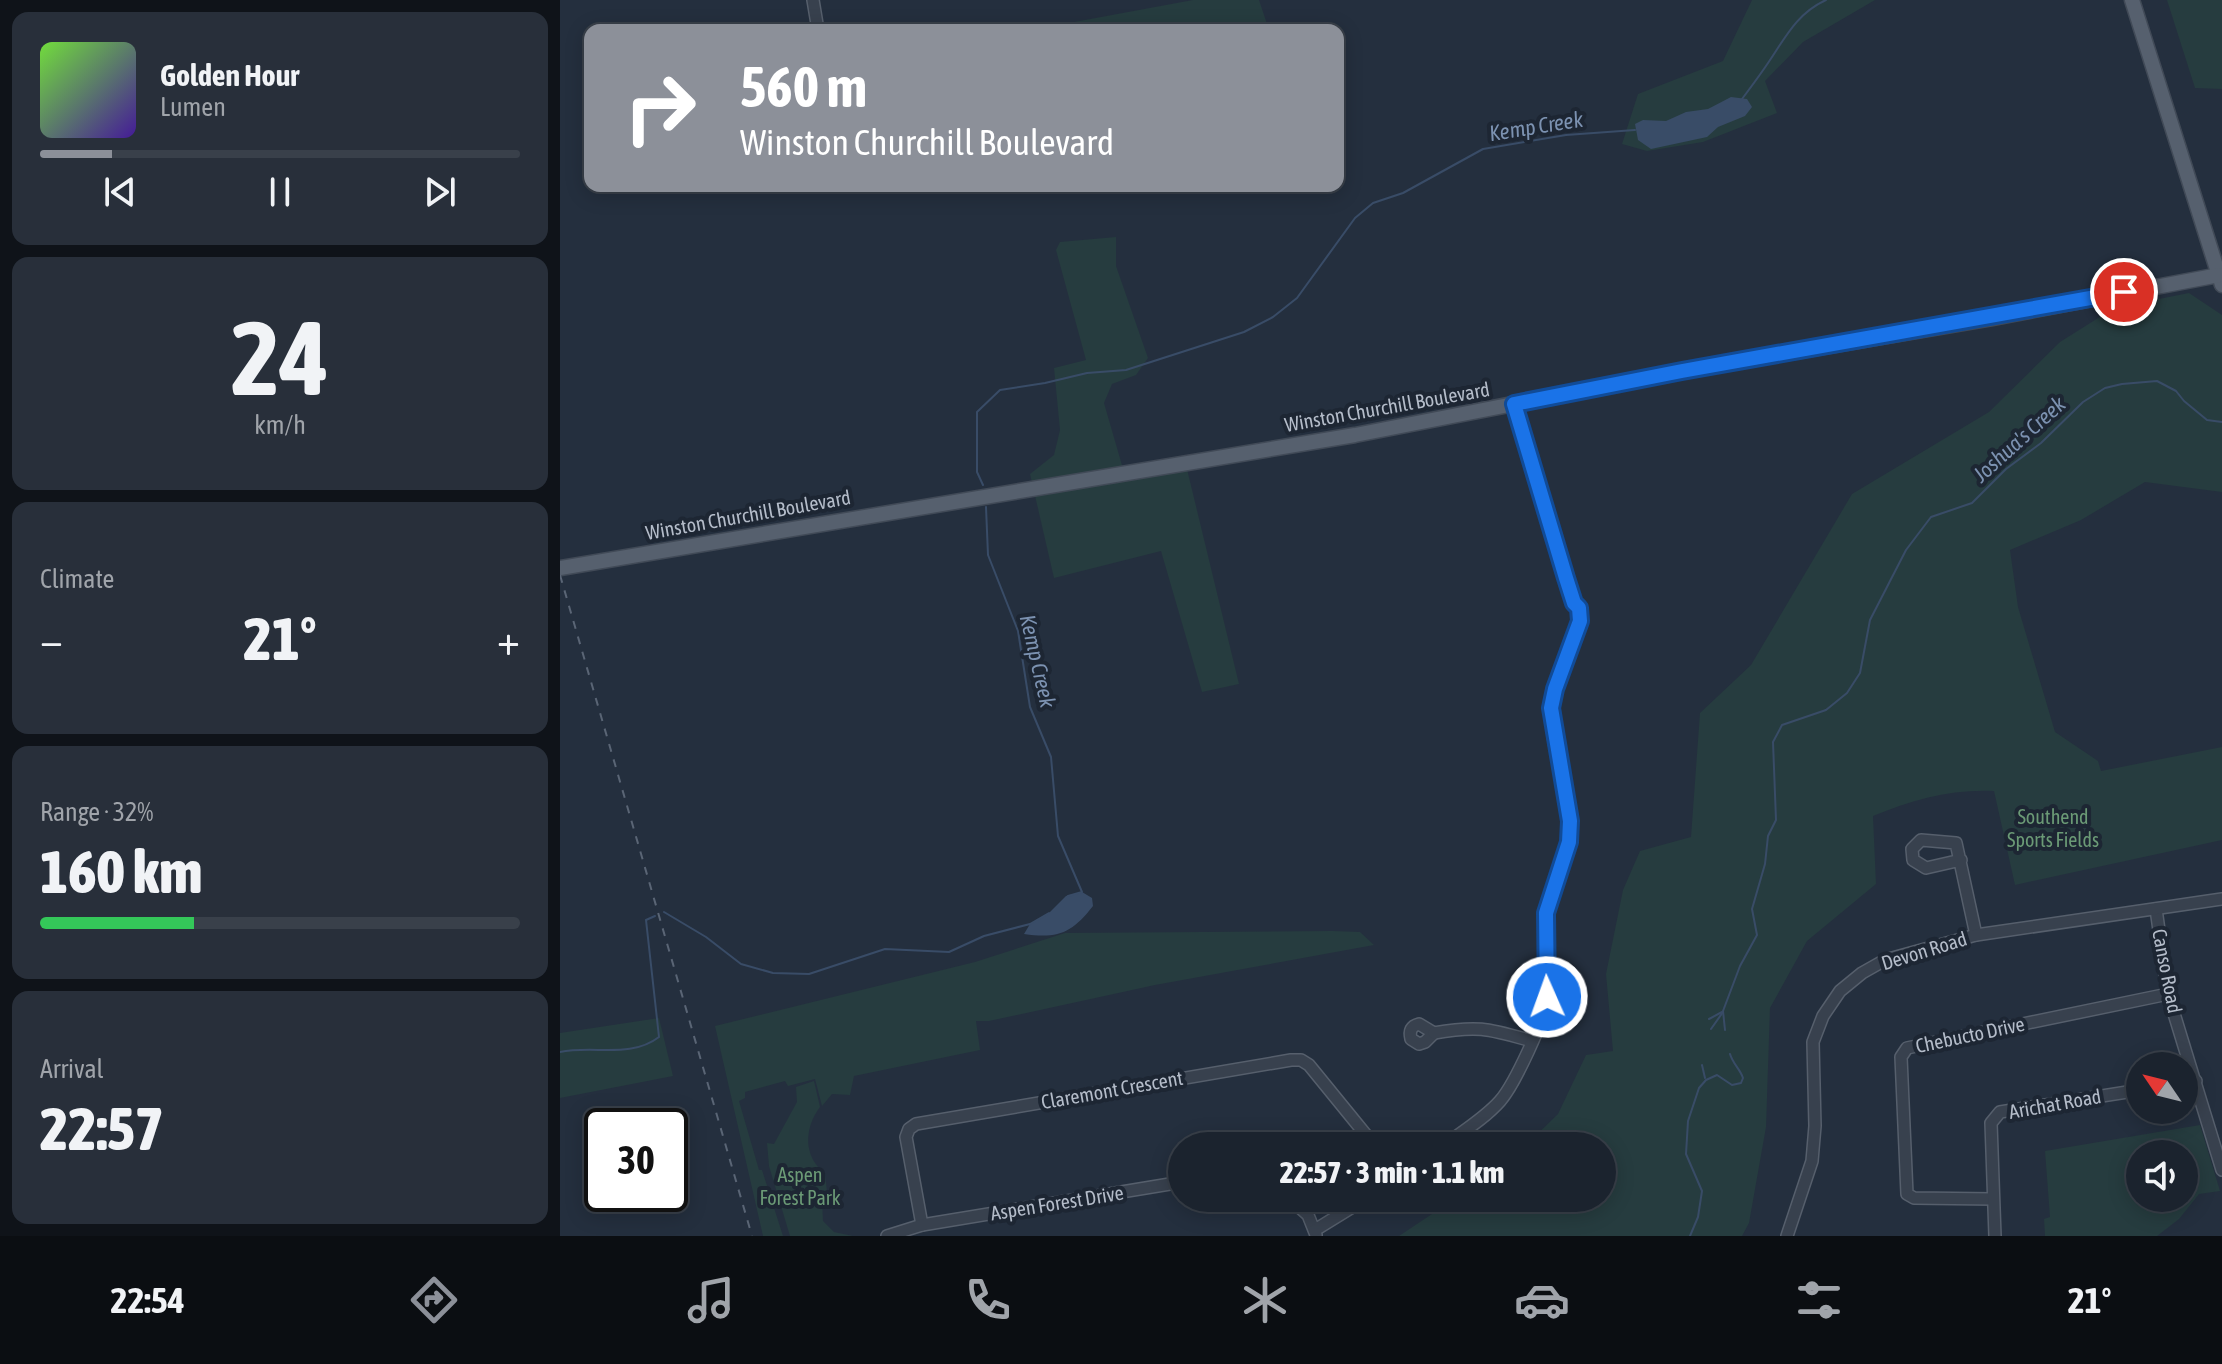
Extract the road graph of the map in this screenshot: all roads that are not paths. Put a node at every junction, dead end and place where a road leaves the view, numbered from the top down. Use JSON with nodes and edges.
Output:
{"nodes":[{"id":1,"x":813,"y":0,"type":"edge"},
{"id":2,"x":2132,"y":0,"type":"edge"},
{"id":3,"x":817,"y":24,"type":"edge"},
{"id":4,"x":2200,"y":218,"type":"junction"},
{"id":5,"x":2220,"y":280,"type":"edge"},
{"id":6,"x":2169,"y":284,"type":"junction"},
{"id":7,"x":1514,"y":404,"type":"junction"},
{"id":8,"x":560,"y":568,"type":"edge"},
{"id":9,"x":1961,"y":860,"type":"dead end"},
{"id":10,"x":2222,"y":899,"type":"edge"},
{"id":11,"x":2156,"y":909,"type":"junction"},
{"id":12,"x":1976,"y":935,"type":"junction"},
{"id":13,"x":2168,"y":994,"type":"junction"},
{"id":14,"x":1434,"y":1033,"type":"dead end"},
{"id":15,"x":1532,"y":1041,"type":"junction"},
{"id":16,"x":2182,"y":1052,"type":"edge"},
{"id":17,"x":2126,"y":1092,"type":"edge"},
{"id":18,"x":2198,"y":1104,"type":"edge"},
{"id":19,"x":1364,"y":1132,"type":"edge"},
{"id":20,"x":1461,"y":1132,"type":"edge"},
{"id":21,"x":2222,"y":1170,"type":"edge"},
{"id":22,"x":1168,"y":1184,"type":"edge"},
{"id":23,"x":1993,"y":1199,"type":"junction"},
{"id":24,"x":1305,"y":1212,"type":"edge"},
{"id":25,"x":1347,"y":1212,"type":"edge"},
{"id":26,"x":922,"y":1225,"type":"junction"},
{"id":27,"x":1316,"y":1233,"type":"edge"},
{"id":28,"x":887,"y":1236,"type":"edge"},
{"id":29,"x":1787,"y":1236,"type":"edge"},
{"id":30,"x":1995,"y":1236,"type":"edge"}],
"edges":[{"from":1,"to":3,"type":"street"},
{"from":2,"to":4,"type":"main road"},
{"from":4,"to":5,"type":"main road"},
{"from":4,"to":6,"type":"main road"},
{"from":5,"to":6,"type":"main road","name":"Winston Churchill Boulevard"},
{"from":6,"to":7,"type":"main road","name":"Winston Churchill Boulevard"},
{"from":7,"to":8,"type":"main road","name":"Winston Churchill Boulevard"},
{"from":7,"to":15,"type":"street"},
{"from":9,"to":12,"type":"street"},
{"from":10,"to":11,"type":"street","name":"Devon Road"},
{"from":11,"to":12,"type":"street","name":"Devon Road"},
{"from":11,"to":13,"type":"street","name":"Canso Road"},
{"from":12,"to":29,"type":"street","name":"Devon Road"},
{"from":13,"to":16,"type":"street","name":"Canso Road"},
{"from":13,"to":23,"type":"street","name":"Chebucto Drive"},
{"from":14,"to":15,"type":"street"},
{"from":15,"to":20,"type":"street"},
{"from":17,"to":23,"type":"street","name":"Arichat Road"},
{"from":18,"to":21,"type":"street","name":"Canso Road"},
{"from":19,"to":26,"type":"street","name":"Claremont Crescent"},
{"from":22,"to":26,"type":"street","name":"Aspen Forest Drive"},
{"from":23,"to":30,"type":"street","name":"Arichat Road"},
{"from":24,"to":27,"type":"street"},
{"from":25,"to":27,"type":"street"},
{"from":26,"to":28,"type":"street","name":"Aspen Forest Drive"}]}
